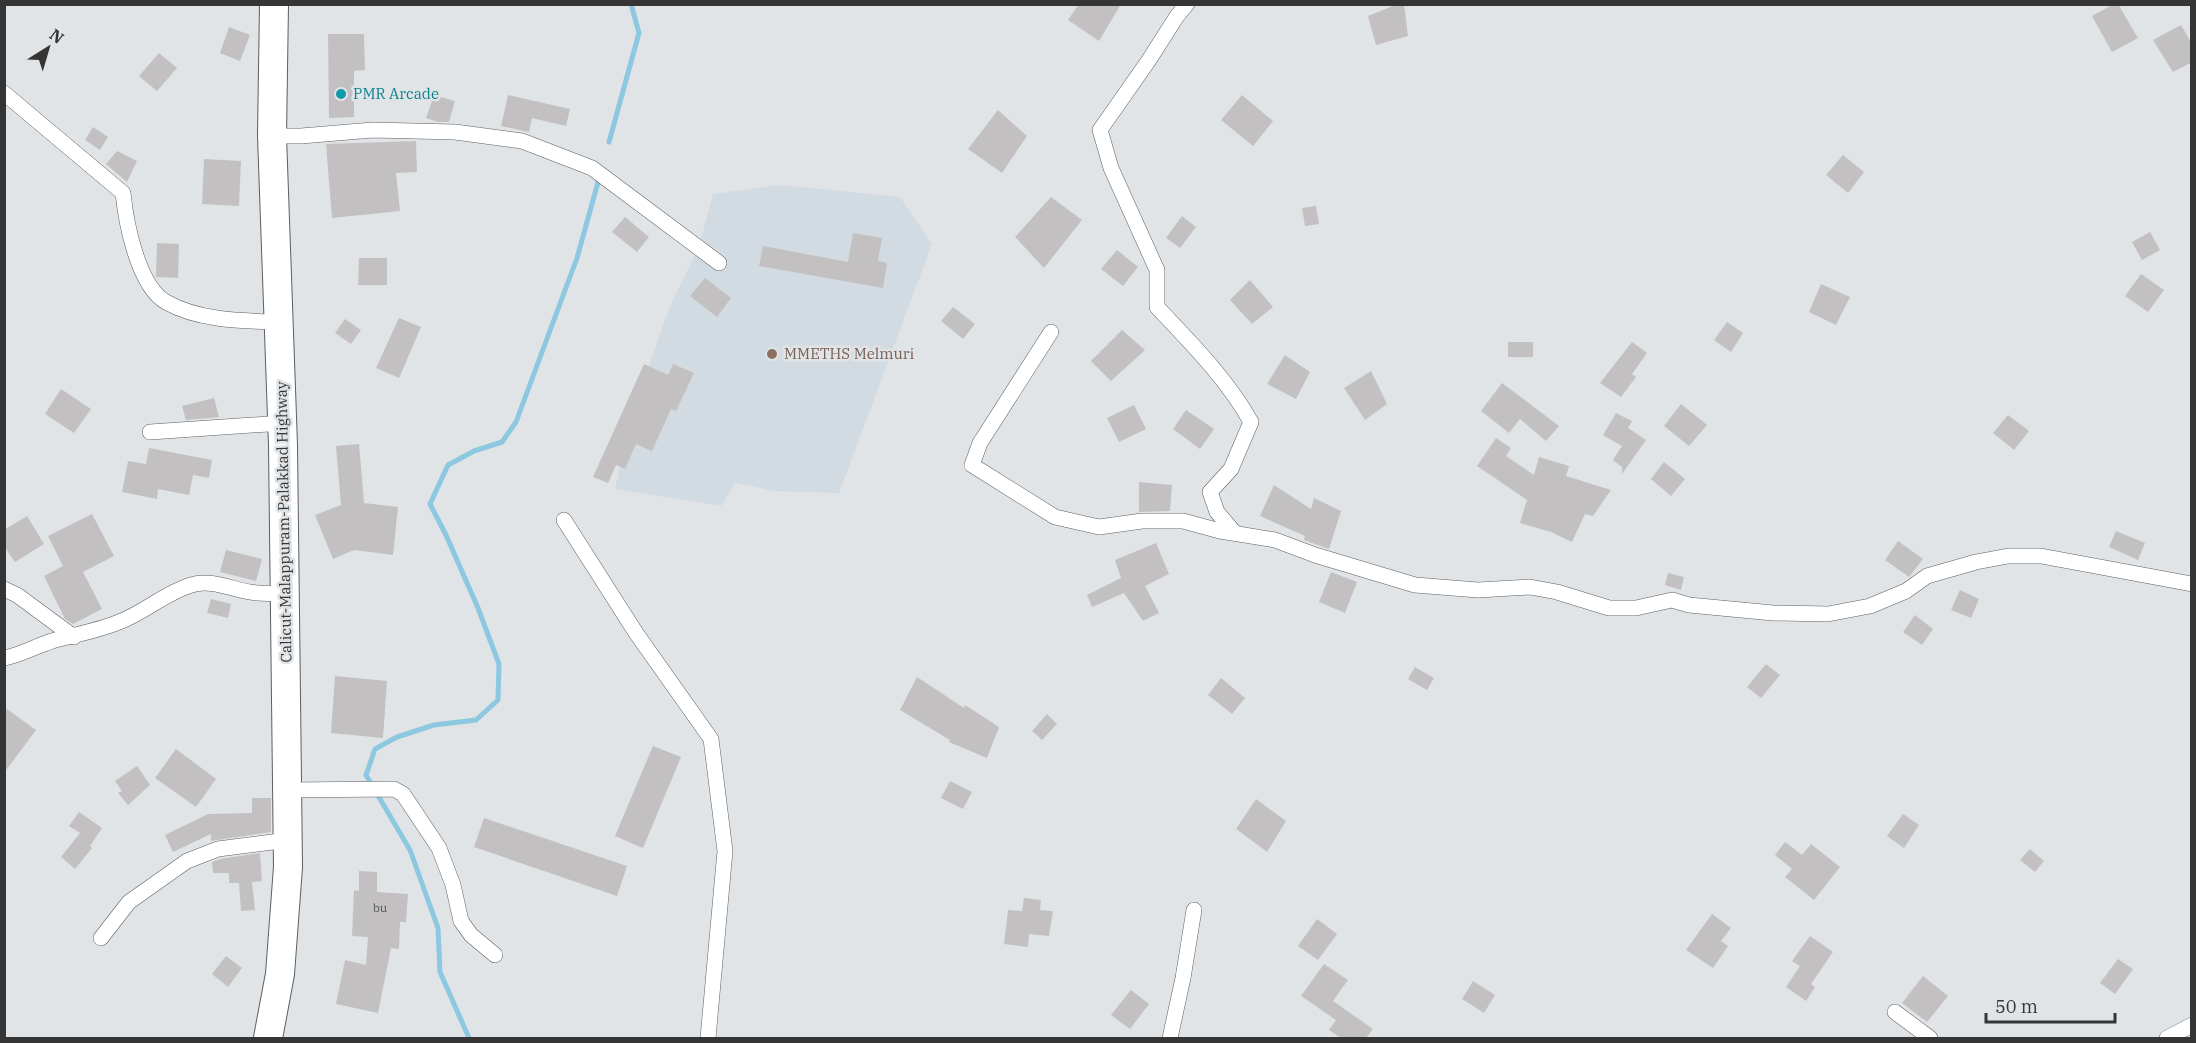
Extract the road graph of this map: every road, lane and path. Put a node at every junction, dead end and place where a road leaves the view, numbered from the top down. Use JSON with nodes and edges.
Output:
{"nodes":[{"id":1,"x":274,"y":4,"type":"edge"},
{"id":2,"x":1187,"y":4,"type":"edge"},
{"id":3,"x":4,"y":93,"type":"edge"},
{"id":4,"x":272,"y":136,"type":"junction"},
{"id":5,"x":719,"y":262,"type":"dead end"},
{"id":6,"x":280,"y":322,"type":"junction"},
{"id":7,"x":1051,"y":332,"type":"dead end"},
{"id":8,"x":283,"y":423,"type":"junction"},
{"id":9,"x":150,"y":432,"type":"dead end"},
{"id":10,"x":564,"y":520,"type":"dead end"},
{"id":11,"x":1234,"y":532,"type":"junction"},
{"id":12,"x":2192,"y":584,"type":"edge"},
{"id":13,"x":4,"y":589,"type":"edge"},
{"id":14,"x":286,"y":593,"type":"junction"},
{"id":15,"x":74,"y":637,"type":"junction"},
{"id":16,"x":4,"y":658,"type":"edge"},
{"id":17,"x":299,"y":790,"type":"junction"},
{"id":18,"x":288,"y":840,"type":"junction"},
{"id":19,"x":1194,"y":910,"type":"dead end"},
{"id":20,"x":101,"y":938,"type":"dead end"},
{"id":21,"x":495,"y":955,"type":"dead end"},
{"id":22,"x":1895,"y":1012,"type":"dead end"},
{"id":23,"x":2192,"y":1025,"type":"edge"},
{"id":24,"x":268,"y":1038,"type":"edge"},
{"id":25,"x":708,"y":1038,"type":"edge"},
{"id":26,"x":1170,"y":1038,"type":"edge"},
{"id":27,"x":1930,"y":1038,"type":"edge"},
{"id":28,"x":2167,"y":1038,"type":"edge"}],
"edges":[{"from":1,"to":4,"type":"highway","name":"Calicut-Malappuram-Palakkad Highway"},
{"from":2,"to":11,"type":"street"},
{"from":3,"to":6,"type":"street"},
{"from":4,"to":5,"type":"street"},
{"from":4,"to":6,"type":"highway","name":"Calicut-Malappuram-Palakkad Highway"},
{"from":6,"to":8,"type":"highway","name":"Calicut-Malappuram-Palakkad Highway"},
{"from":7,"to":11,"type":"street"},
{"from":8,"to":9,"type":"street"},
{"from":8,"to":14,"type":"highway","name":"Calicut-Malappuram-Palakkad Highway"},
{"from":10,"to":25,"type":"street"},
{"from":11,"to":12,"type":"street"},
{"from":13,"to":15,"type":"street"},
{"from":14,"to":15,"type":"street"},
{"from":14,"to":17,"type":"highway","name":"Calicut-Malappuram-Palakkad Highway"},
{"from":15,"to":16,"type":"street"},
{"from":17,"to":18,"type":"highway","name":"Calicut-Malappuram-Palakkad Highway"},
{"from":17,"to":21,"type":"street"},
{"from":18,"to":20,"type":"street"},
{"from":18,"to":24,"type":"highway","name":"Calicut-Malappuram-Palakkad Highway"},
{"from":19,"to":26,"type":"street"},
{"from":22,"to":27,"type":"street"},
{"from":23,"to":28,"type":"street"}]}
